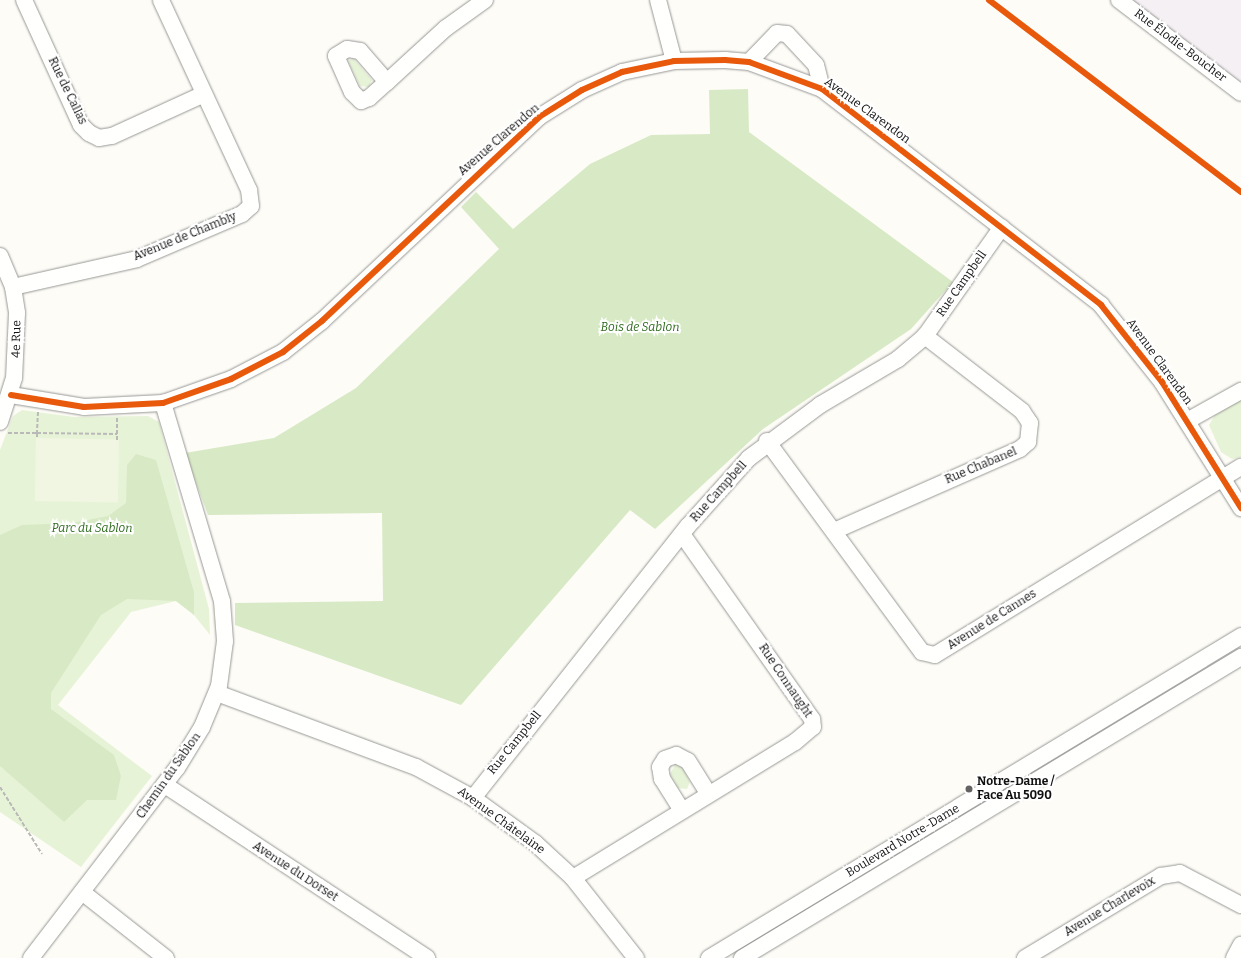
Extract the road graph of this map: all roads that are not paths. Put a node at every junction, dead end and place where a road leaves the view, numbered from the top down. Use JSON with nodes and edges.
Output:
{"nodes":[{"id":1,"x":24,"y":0,"type":"edge"},
{"id":2,"x":161,"y":0,"type":"edge"},
{"id":3,"x":485,"y":0,"type":"edge"},
{"id":4,"x":658,"y":0,"type":"edge"},
{"id":5,"x":1119,"y":0,"type":"edge"},
{"id":6,"x":674,"y":61,"type":"junction"},
{"id":7,"x":749,"y":62,"type":"junction"},
{"id":8,"x":388,"y":82,"type":"dead end"},
{"id":9,"x":822,"y":89,"type":"junction"},
{"id":10,"x":1241,"y":93,"type":"edge"},
{"id":11,"x":204,"y":94,"type":"junction"},
{"id":12,"x":1002,"y":228,"type":"junction"},
{"id":13,"x":0,"y":256,"type":"edge"},
{"id":14,"x":13,"y":287,"type":"junction"},
{"id":15,"x":925,"y":336,"type":"junction"},
{"id":16,"x":1241,"y":392,"type":"edge"},
{"id":17,"x":11,"y":394,"type":"junction"},
{"id":18,"x":163,"y":403,"type":"junction"},
{"id":19,"x":1188,"y":421,"type":"junction"},
{"id":20,"x":4,"y":427,"type":"edge"},
{"id":21,"x":767,"y":441,"type":"junction"},
{"id":22,"x":1241,"y":467,"type":"edge"},
{"id":23,"x":1223,"y":478,"type":"junction"},
{"id":24,"x":1241,"y":508,"type":"edge"},
{"id":25,"x":834,"y":531,"type":"junction"},
{"id":26,"x":682,"y":534,"type":"junction"},
{"id":27,"x":1241,"y":636,"type":"edge"},
{"id":28,"x":1241,"y":657,"type":"edge"},
{"id":29,"x":217,"y":693,"type":"junction"},
{"id":30,"x":165,"y":785,"type":"junction"},
{"id":31,"x":708,"y":793,"type":"junction"},
{"id":32,"x":473,"y":798,"type":"junction"},
{"id":33,"x":680,"y":809,"type":"junction"},
{"id":34,"x":573,"y":878,"type":"junction"},
{"id":35,"x":82,"y":892,"type":"junction"},
{"id":36,"x":1241,"y":905,"type":"edge"},
{"id":37,"x":1241,"y":945,"type":"edge"},
{"id":38,"x":31,"y":958,"type":"edge"},
{"id":39,"x":166,"y":958,"type":"edge"},
{"id":40,"x":427,"y":958,"type":"edge"},
{"id":41,"x":636,"y":958,"type":"edge"},
{"id":42,"x":709,"y":958,"type":"edge"},
{"id":43,"x":742,"y":958,"type":"edge"},
{"id":44,"x":1025,"y":958,"type":"edge"},
{"id":45,"x":1234,"y":958,"type":"edge"}],
"edges":[{"from":1,"to":11,"type":"street","name":"Rue de Callas"},
{"from":2,"to":11,"type":"street","name":"Avenue de Chambly"},
{"from":3,"to":8,"type":"street"},
{"from":4,"to":6,"type":"street"},
{"from":5,"to":10,"type":"street","name":"Rue Élodie-Boucher"},
{"from":6,"to":7,"type":"street","name":"Avenue Clarendon"},
{"from":6,"to":18,"type":"street","name":"Avenue Clarendon"},
{"from":7,"to":9,"type":"street","name":"Avenue Clarendon"},
{"from":7,"to":9,"type":"street","name":"Avenue Clarendon"},
{"from":9,"to":12,"type":"street","name":"Avenue Clarendon"},
{"from":11,"to":14,"type":"street","name":"Avenue de Chambly"},
{"from":12,"to":15,"type":"street","name":"Rue Campbell"},
{"from":12,"to":19,"type":"street","name":"Avenue Clarendon"},
{"from":13,"to":14,"type":"street","name":"4e Rue"},
{"from":14,"to":17,"type":"street","name":"4e Rue"},
{"from":15,"to":21,"type":"street","name":"Rue Campbell"},
{"from":15,"to":25,"type":"street","name":"Rue Chabanel"},
{"from":16,"to":19,"type":"street"},
{"from":17,"to":18,"type":"street","name":"Avenue Clarendon"},
{"from":17,"to":20,"type":"street","name":"4e Rue"},
{"from":18,"to":29,"type":"street","name":"Chemin du Sablon"},
{"from":19,"to":23,"type":"street","name":"Avenue Clarendon"},
{"from":21,"to":25,"type":"street","name":"Avenue de Cannes"},
{"from":21,"to":26,"type":"street","name":"Rue Campbell"},
{"from":22,"to":23,"type":"street","name":"Avenue de Cannes"},
{"from":23,"to":24,"type":"street","name":"Avenue Clarendon"},
{"from":23,"to":25,"type":"street","name":"Avenue de Cannes"},
{"from":26,"to":31,"type":"street","name":"Rue Connaught"},
{"from":26,"to":32,"type":"street","name":"Rue Campbell"},
{"from":27,"to":42,"type":"street","name":"Boulevard Notre-Dame"},
{"from":28,"to":43,"type":"street","name":"Boulevard Notre-Dame"},
{"from":29,"to":30,"type":"street","name":"Chemin du Sablon"},
{"from":29,"to":32,"type":"street","name":"Avenue Châtelaine"},
{"from":30,"to":35,"type":"street","name":"Chemin du Sablon"},
{"from":30,"to":40,"type":"street","name":"Avenue du Dorset"},
{"from":31,"to":33,"type":"street","name":"Rue Connaught"},
{"from":31,"to":33,"type":"street"},
{"from":32,"to":34,"type":"street","name":"Avenue Châtelaine"},
{"from":33,"to":34,"type":"street","name":"Rue Connaught"},
{"from":34,"to":41,"type":"street","name":"Avenue Châtelaine"},
{"from":35,"to":38,"type":"street","name":"Chemin du Sablon"},
{"from":35,"to":39,"type":"street"},
{"from":36,"to":44,"type":"street","name":"Avenue Charlevoix"},
{"from":37,"to":45,"type":"street"}]}
